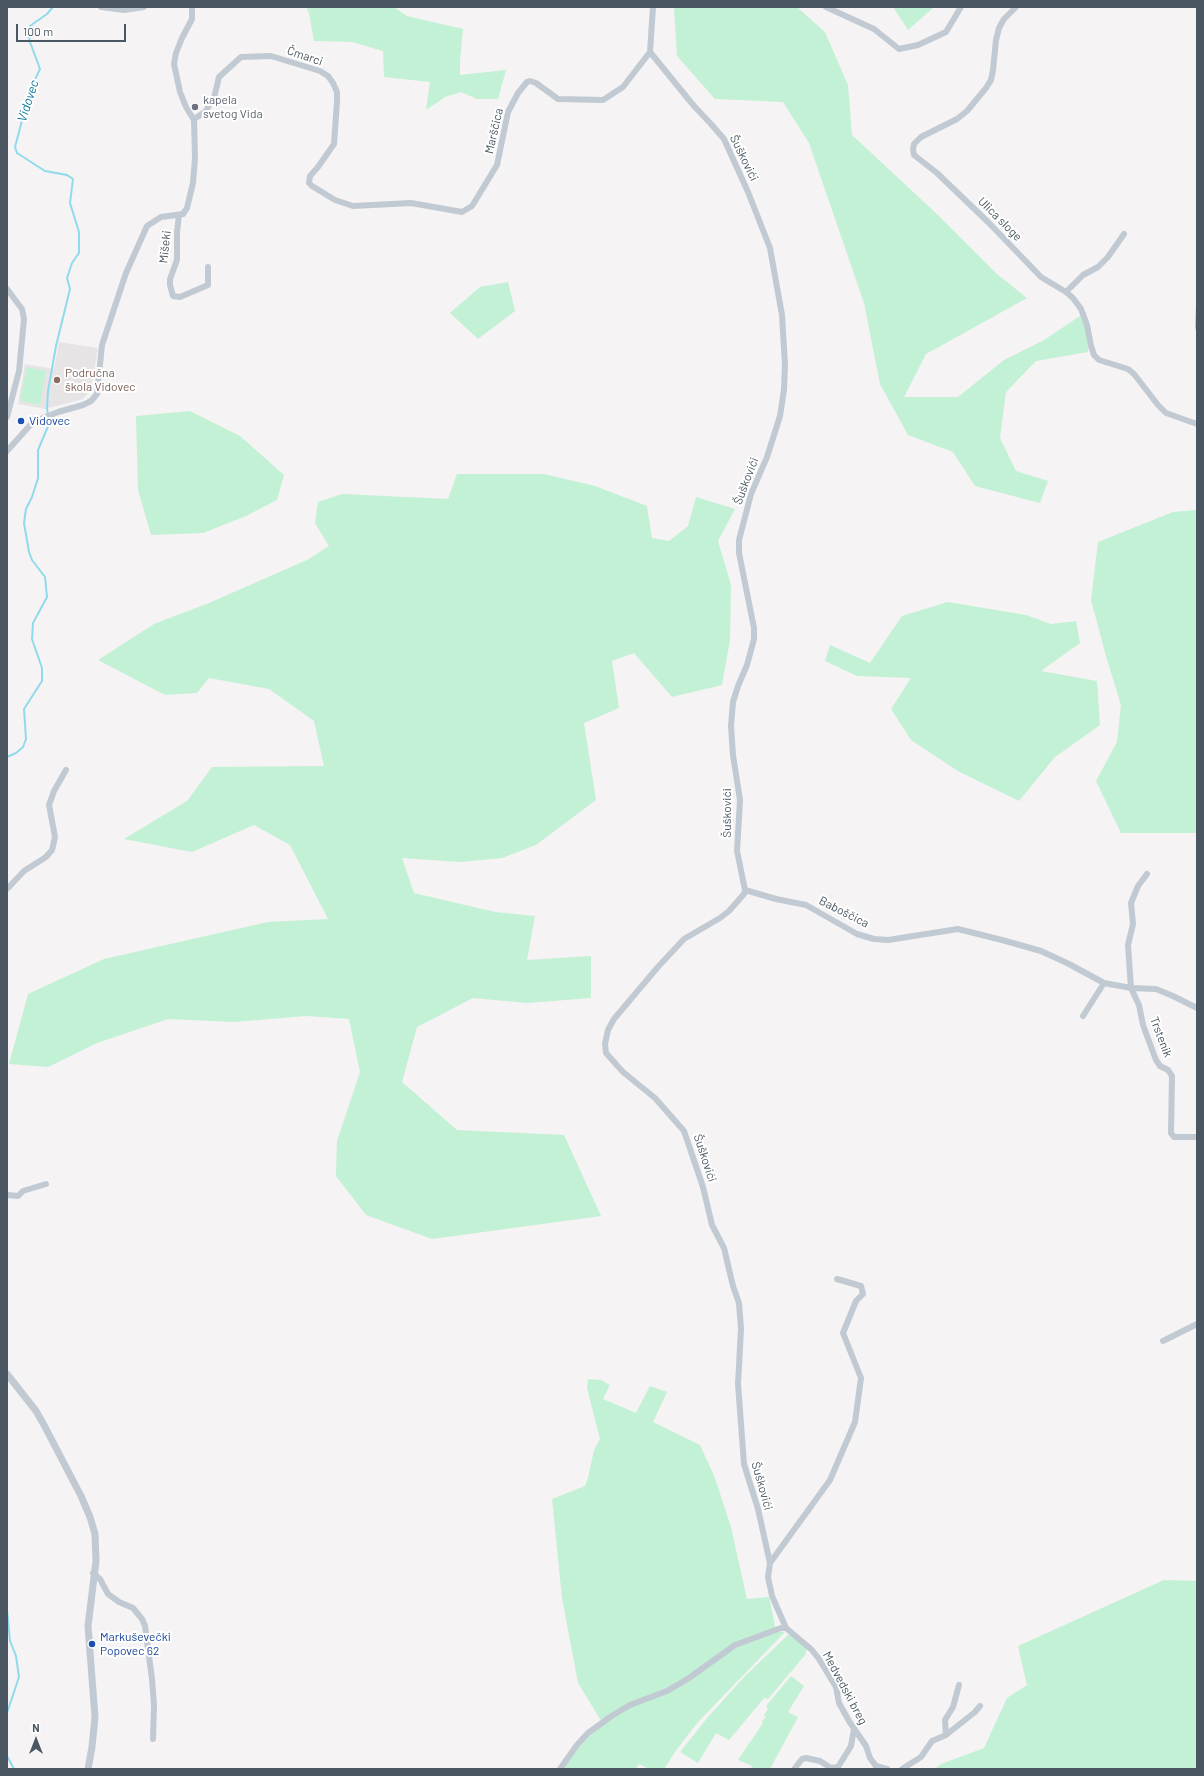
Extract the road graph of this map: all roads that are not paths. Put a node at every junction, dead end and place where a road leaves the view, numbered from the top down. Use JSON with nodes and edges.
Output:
{"nodes":[{"id":1,"x":101,"y":7,"type":"edge"},
{"id":2,"x":144,"y":7,"type":"edge"},
{"id":3,"x":192,"y":7,"type":"edge"},
{"id":4,"x":653,"y":7,"type":"edge"},
{"id":5,"x":826,"y":7,"type":"edge"},
{"id":6,"x":961,"y":7,"type":"edge"},
{"id":7,"x":1016,"y":7,"type":"edge"},
{"id":8,"x":650,"y":52,"type":"junction"},
{"id":9,"x":194,"y":119,"type":"junction"},
{"id":10,"x":309,"y":180,"type":"joint"},
{"id":11,"x":179,"y":215,"type":"junction"},
{"id":12,"x":1124,"y":234,"type":"dead end"},
{"id":13,"x":208,"y":266,"type":"dead end"},
{"id":14,"x":7,"y":289,"type":"edge"},
{"id":15,"x":1066,"y":292,"type":"junction"},
{"id":16,"x":7,"y":417,"type":"edge"},
{"id":17,"x":1197,"y":424,"type":"edge"},
{"id":18,"x":7,"y":451,"type":"edge"},
{"id":19,"x":66,"y":770,"type":"dead end"},
{"id":20,"x":1147,"y":874,"type":"dead end"},
{"id":21,"x":7,"y":889,"type":"edge"},
{"id":22,"x":745,"y":890,"type":"junction"},
{"id":23,"x":1104,"y":983,"type":"junction"},
{"id":24,"x":1131,"y":988,"type":"junction"},
{"id":25,"x":1197,"y":1008,"type":"edge"},
{"id":26,"x":1083,"y":1016,"type":"dead end"},
{"id":27,"x":1197,"y":1137,"type":"edge"},
{"id":28,"x":46,"y":1184,"type":"dead end"},
{"id":29,"x":7,"y":1195,"type":"edge"},
{"id":30,"x":837,"y":1279,"type":"dead end"},
{"id":31,"x":1197,"y":1324,"type":"edge"},
{"id":32,"x":1163,"y":1341,"type":"dead end"},
{"id":33,"x":7,"y":1374,"type":"edge"},
{"id":34,"x":770,"y":1563,"type":"junction"},
{"id":35,"x":93,"y":1573,"type":"junction"},
{"id":36,"x":786,"y":1628,"type":"junction"},
{"id":37,"x":959,"y":1685,"type":"dead end"},
{"id":38,"x":980,"y":1706,"type":"dead end"},
{"id":39,"x":854,"y":1729,"type":"junction"},
{"id":40,"x":946,"y":1735,"type":"junction"},
{"id":41,"x":153,"y":1739,"type":"dead end"},
{"id":42,"x":795,"y":1768,"type":"edge"},
{"id":43,"x":876,"y":1768,"type":"edge"},
{"id":44,"x":88,"y":1769,"type":"edge"},
{"id":45,"x":560,"y":1769,"type":"edge"},
{"id":46,"x":887,"y":1769,"type":"edge"},
{"id":47,"x":902,"y":1769,"type":"edge"}],
"edges":[{"from":1,"to":2,"type":"street"},
{"from":3,"to":9,"type":"street"},
{"from":4,"to":8,"type":"street"},
{"from":5,"to":6,"type":"street"},
{"from":7,"to":15,"type":"street","name":"Ulica sloge"},
{"from":8,"to":10,"type":"street","name":"Marščica"},
{"from":8,"to":22,"type":"street","name":"Šuškovići"},
{"from":9,"to":10,"type":"street","name":"Čmarci"},
{"from":9,"to":11,"type":"street"},
{"from":11,"to":13,"type":"street","name":"Mišeki"},
{"from":11,"to":18,"type":"street"},
{"from":12,"to":15,"type":"street"},
{"from":14,"to":16,"type":"street"},
{"from":15,"to":17,"type":"street","name":"Ulica sloge"},
{"from":19,"to":21,"type":"street"},
{"from":20,"to":24,"type":"street","name":"Trstenik"},
{"from":22,"to":23,"type":"street","name":"Baboščica"},
{"from":22,"to":34,"type":"street","name":"Šuškovići"},
{"from":23,"to":24,"type":"street"},
{"from":23,"to":26,"type":"street"},
{"from":24,"to":25,"type":"street"},
{"from":24,"to":27,"type":"street","name":"Trstenik"},
{"from":28,"to":29,"type":"street"},
{"from":30,"to":34,"type":"street"},
{"from":31,"to":32,"type":"street"},
{"from":33,"to":35,"type":"street"},
{"from":34,"to":36,"type":"street","name":"Šuškovići"},
{"from":35,"to":41,"type":"street"},
{"from":35,"to":44,"type":"street"},
{"from":36,"to":39,"type":"street","name":"Medvedski breg"},
{"from":36,"to":45,"type":"street"},
{"from":37,"to":40,"type":"street"},
{"from":38,"to":40,"type":"street"},
{"from":39,"to":42,"type":"street"},
{"from":39,"to":43,"type":"street","name":"Medvedski breg"},
{"from":40,"to":47,"type":"street"},
{"from":43,"to":46,"type":"street","name":"Medvedski breg"}]}
